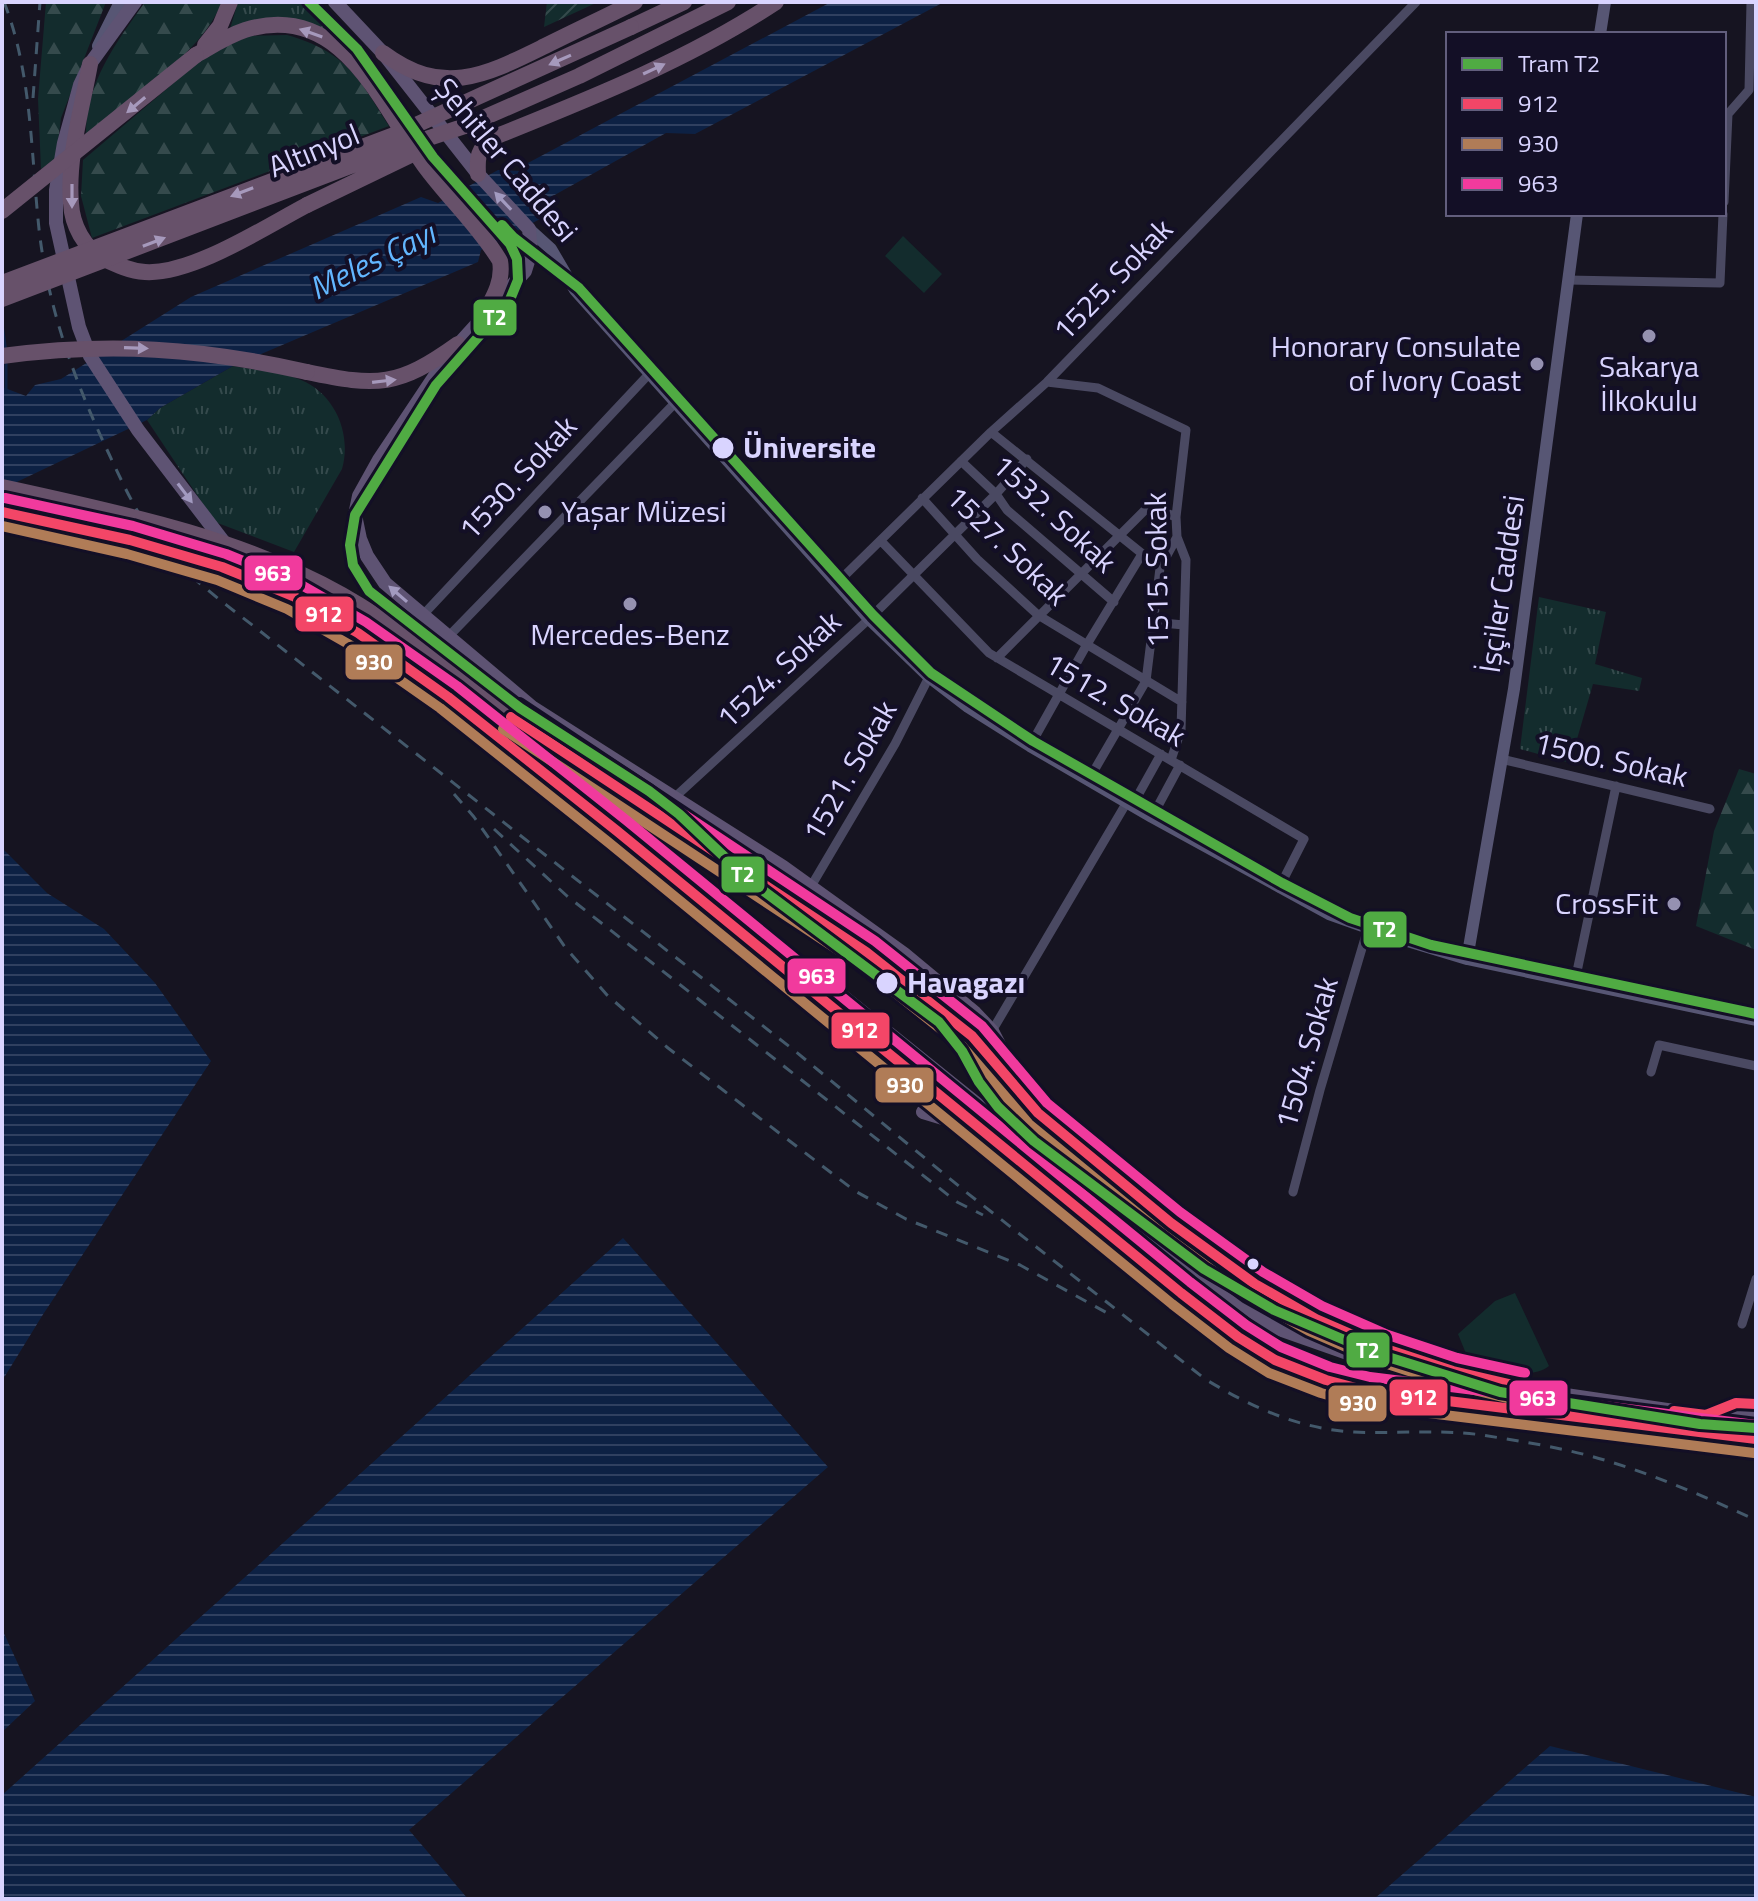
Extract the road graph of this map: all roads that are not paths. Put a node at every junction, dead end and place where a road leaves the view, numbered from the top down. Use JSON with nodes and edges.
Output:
{"nodes":[{"id":1,"x":120,"y":2,"type":"edge"},
{"id":2,"x":135,"y":2,"type":"edge"},
{"id":3,"x":230,"y":2,"type":"edge"},
{"id":4,"x":335,"y":2,"type":"edge"},
{"id":5,"x":635,"y":2,"type":"edge"},
{"id":6,"x":684,"y":2,"type":"edge"},
{"id":7,"x":728,"y":2,"type":"edge"},
{"id":8,"x":776,"y":2,"type":"edge"},
{"id":9,"x":1416,"y":2,"type":"edge"},
{"id":10,"x":1605,"y":2,"type":"edge"},
{"id":11,"x":1751,"y":2,"type":"edge"},
{"id":12,"x":1600,"y":32,"type":"edge"},
{"id":13,"x":383,"y":53,"type":"junction"},
{"id":14,"x":196,"y":55,"type":"junction"},
{"id":15,"x":90,"y":64,"type":"junction"},
{"id":16,"x":1752,"y":90,"type":"edge"},
{"id":17,"x":465,"y":126,"type":"junction"},
{"id":18,"x":1726,"y":158,"type":"edge"},
{"id":19,"x":478,"y":174,"type":"junction"},
{"id":20,"x":2,"y":211,"type":"edge"},
{"id":21,"x":1577,"y":216,"type":"edge"},
{"id":22,"x":1723,"y":216,"type":"edge"},
{"id":23,"x":529,"y":229,"type":"junction"},
{"id":24,"x":1568,"y":280,"type":"junction"},
{"id":25,"x":2,"y":283,"type":"edge"},
{"id":26,"x":2,"y":299,"type":"edge"},
{"id":27,"x":481,"y":320,"type":"junction"},
{"id":28,"x":458,"y":344,"type":"junction"},
{"id":29,"x":2,"y":356,"type":"edge"},
{"id":30,"x":649,"y":374,"type":"junction"},
{"id":31,"x":1047,"y":382,"type":"junction"},
{"id":32,"x":675,"y":403,"type":"junction"},
{"id":33,"x":991,"y":432,"type":"junction"},
{"id":34,"x":1027,"y":459,"type":"junction"},
{"id":35,"x":961,"y":461,"type":"junction"},
{"id":36,"x":2,"y":487,"type":"edge"},
{"id":37,"x":996,"y":494,"type":"junction"},
{"id":38,"x":922,"y":498,"type":"junction"},
{"id":39,"x":2,"y":512,"type":"edge"},
{"id":40,"x":1176,"y":517,"type":"junction"},
{"id":41,"x":955,"y":534,"type":"junction"},
{"id":42,"x":1121,"y":536,"type":"junction"},
{"id":43,"x":1177,"y":537,"type":"junction"},
{"id":44,"x":881,"y":541,"type":"junction"},
{"id":45,"x":1142,"y":554,"type":"junction"},
{"id":46,"x":1160,"y":568,"type":"junction"},
{"id":47,"x":1081,"y":573,"type":"junction"},
{"id":48,"x":912,"y":575,"type":"junction"},
{"id":49,"x":837,"y":583,"type":"junction"},
{"id":50,"x":1114,"y":602,"type":"junction"},
{"id":51,"x":1038,"y":615,"type":"junction"},
{"id":52,"x":422,"y":616,"type":"junction"},
{"id":53,"x":869,"y":619,"type":"junction"},
{"id":54,"x":1151,"y":622,"type":"junction"},
{"id":55,"x":1184,"y":625,"type":"junction"},
{"id":56,"x":448,"y":637,"type":"junction"},
{"id":57,"x":1086,"y":646,"type":"junction"},
{"id":58,"x":997,"y":658,"type":"junction"},
{"id":59,"x":929,"y":677,"type":"junction"},
{"id":60,"x":1146,"y":681,"type":"junction"},
{"id":61,"x":1060,"y":694,"type":"junction"},
{"id":62,"x":1182,"y":702,"type":"junction"},
{"id":63,"x":1119,"y":729,"type":"junction"},
{"id":64,"x":1030,"y":746,"type":"junction"},
{"id":65,"x":1161,"y":754,"type":"junction"},
{"id":66,"x":1501,"y":759,"type":"junction"},
{"id":67,"x":1175,"y":763,"type":"junction"},
{"id":68,"x":1088,"y":781,"type":"junction"},
{"id":69,"x":1616,"y":786,"type":"junction"},
{"id":70,"x":675,"y":797,"type":"junction"},
{"id":71,"x":1130,"y":804,"type":"junction"},
{"id":72,"x":1710,"y":809,"type":"dead end"},
{"id":73,"x":1152,"y":817,"type":"junction"},
{"id":74,"x":810,"y":888,"type":"junction"},
{"id":75,"x":1279,"y":888,"type":"junction"},
{"id":76,"x":1368,"y":928,"type":"junction"},
{"id":77,"x":1467,"y":959,"type":"junction"},
{"id":78,"x":1575,"y":981,"type":"junction"},
{"id":79,"x":1756,"y":1020,"type":"edge"},
{"id":80,"x":992,"y":1031,"type":"junction"},
{"id":81,"x":1756,"y":1066,"type":"edge"},
{"id":82,"x":1651,"y":1072,"type":"dead end"},
{"id":83,"x":923,"y":1112,"type":"dead end"},
{"id":84,"x":1038,"y":1113,"type":"junction"},
{"id":85,"x":1025,"y":1143,"type":"junction"},
{"id":86,"x":1293,"y":1192,"type":"dead end"},
{"id":87,"x":1756,"y":1279,"type":"edge"},
{"id":88,"x":1742,"y":1324,"type":"dead end"},
{"id":89,"x":1581,"y":1418,"type":"junction"},
{"id":90,"x":1756,"y":1418,"type":"edge"},
{"id":91,"x":1756,"y":1439,"type":"edge"}],
"edges":[{"from":1,"to":15,"type":"street"},
{"from":2,"to":15,"type":"main road"},
{"from":3,"to":14,"type":"highway"},
{"from":4,"to":13,"type":"main road","name":"Şehitler Caddesi"},
{"from":5,"to":13,"type":"highway"},
{"from":6,"to":25,"type":"highway","name":"Altınyol","one_way":true,"bridge":true},
{"from":7,"to":17,"type":"highway","name":"Altınyol"},
{"from":19,"to":8,"type":"highway","one_way":true},
{"from":9,"to":31,"type":"street","name":"1525. Sokak"},
{"from":10,"to":12,"type":"street"},
{"from":11,"to":16,"type":"street"},
{"from":13,"to":19,"type":"main road","name":"Şehitler Caddesi"},
{"from":14,"to":20,"type":"highway","one_way":true,"bridge":true},
{"from":27,"to":14,"type":"highway","one_way":true},
{"from":15,"to":17,"type":"highway","one_way":true,"bridge":true},
{"from":15,"to":85,"type":"main road","one_way":true},
{"from":16,"to":18,"type":"street"},
{"from":26,"to":17,"type":"highway","name":"Altınyol","one_way":true,"bridge":true},
{"from":23,"to":19,"type":"main road","name":"Şehitler Caddesi","one_way":true},
{"from":21,"to":24,"type":"street","name":"İşçiler Caddesi"},
{"from":22,"to":24,"type":"street"},
{"from":23,"to":27,"type":"main road"},
{"from":23,"to":30,"type":"street","name":"Şehitler Caddesi"},
{"from":24,"to":66,"type":"street","name":"İşçiler Caddesi"},
{"from":27,"to":28,"type":"main road"},
{"from":29,"to":28,"type":"highway","one_way":true,"bridge":true},
{"from":52,"to":28,"type":"main road","one_way":true},
{"from":30,"to":32,"type":"street","name":"Şehitler Caddesi"},
{"from":30,"to":52,"type":"street","name":"1530. Sokak"},
{"from":31,"to":33,"type":"street","name":"1525. Sokak"},
{"from":31,"to":40,"type":"street","name":"1515. Sokak"},
{"from":32,"to":49,"type":"street","name":"Şehitler Caddesi"},
{"from":32,"to":56,"type":"street"},
{"from":33,"to":34,"type":"street"},
{"from":33,"to":35,"type":"street","name":"1525. Sokak"},
{"from":34,"to":37,"type":"street","name":"1524. Sokak"},
{"from":34,"to":42,"type":"street"},
{"from":35,"to":37,"type":"street","name":"1532. Sokak"},
{"from":35,"to":38,"type":"street","name":"1525. Sokak"},
{"from":36,"to":84,"type":"highway","bridge":true},
{"from":37,"to":41,"type":"street","name":"1524. Sokak"},
{"from":37,"to":47,"type":"street","name":"1532. Sokak"},
{"from":38,"to":41,"type":"street","name":"1527. Sokak"},
{"from":38,"to":44,"type":"street","name":"1525. Sokak"},
{"from":39,"to":89,"type":"highway","bridge":true},
{"from":40,"to":42,"type":"street"},
{"from":40,"to":43,"type":"street","name":"1515. Sokak"},
{"from":41,"to":48,"type":"street","name":"1524. Sokak"},
{"from":41,"to":51,"type":"street","name":"1527. Sokak"},
{"from":42,"to":45,"type":"street"},
{"from":42,"to":47,"type":"street"},
{"from":43,"to":46,"type":"street"},
{"from":43,"to":55,"type":"street","name":"1515. Sokak"},
{"from":44,"to":48,"type":"street","name":"1512. Sokak"},
{"from":44,"to":49,"type":"street","name":"1525. Sokak"},
{"from":45,"to":46,"type":"street"},
{"from":45,"to":50,"type":"street"},
{"from":46,"to":54,"type":"street"},
{"from":47,"to":50,"type":"street","name":"1532. Sokak"},
{"from":47,"to":51,"type":"street"},
{"from":48,"to":53,"type":"street","name":"1524. Sokak"},
{"from":48,"to":58,"type":"street","name":"1512. Sokak"},
{"from":49,"to":53,"type":"street","name":"Şehitler Caddesi"},
{"from":50,"to":57,"type":"street"},
{"from":51,"to":57,"type":"street","name":"1527. Sokak"},
{"from":51,"to":58,"type":"street"},
{"from":52,"to":56,"type":"main road"},
{"from":53,"to":59,"type":"street","name":"Şehitler Caddesi"},
{"from":53,"to":70,"type":"street","name":"1524. Sokak"},
{"from":54,"to":55,"type":"street"},
{"from":54,"to":60,"type":"street"},
{"from":55,"to":62,"type":"street","name":"1515. Sokak"},
{"from":56,"to":70,"type":"main road"},
{"from":57,"to":60,"type":"street","name":"1527. Sokak"},
{"from":57,"to":61,"type":"street"},
{"from":58,"to":61,"type":"street","name":"1512. Sokak"},
{"from":59,"to":64,"type":"street","name":"Şehitler Caddesi"},
{"from":59,"to":74,"type":"street","name":"1521. Sokak"},
{"from":60,"to":62,"type":"street","name":"1527. Sokak"},
{"from":60,"to":63,"type":"street"},
{"from":61,"to":63,"type":"street","name":"1512. Sokak"},
{"from":61,"to":64,"type":"street"},
{"from":62,"to":67,"type":"street","name":"1515. Sokak"},
{"from":63,"to":65,"type":"street","name":"1512. Sokak"},
{"from":63,"to":68,"type":"street"},
{"from":64,"to":68,"type":"street","name":"Şehitler Caddesi"},
{"from":65,"to":67,"type":"street","name":"1512. Sokak"},
{"from":65,"to":71,"type":"street"},
{"from":66,"to":69,"type":"street","name":"1500. Sokak"},
{"from":66,"to":77,"type":"street","name":"İşçiler Caddesi"},
{"from":67,"to":73,"type":"street","name":"1515. Sokak"},
{"from":67,"to":75,"type":"street","name":"1512. Sokak"},
{"from":68,"to":71,"type":"street","name":"Şehitler Caddesi"},
{"from":69,"to":72,"type":"street","name":"1500. Sokak"},
{"from":69,"to":78,"type":"street"},
{"from":70,"to":74,"type":"main road"},
{"from":71,"to":73,"type":"street","name":"Şehitler Caddesi"},
{"from":71,"to":80,"type":"street"},
{"from":73,"to":75,"type":"street","name":"Şehitler Caddesi"},
{"from":74,"to":80,"type":"main road"},
{"from":75,"to":76,"type":"street","name":"Şehitler Caddesi"},
{"from":76,"to":77,"type":"street","name":"Şehitler Caddesi"},
{"from":76,"to":86,"type":"street","name":"1504. Sokak"},
{"from":77,"to":78,"type":"street","name":"Şehitler Caddesi"},
{"from":78,"to":79,"type":"street","name":"Şehitler Caddesi"},
{"from":80,"to":84,"type":"main road"},
{"from":81,"to":82,"type":"street"},
{"from":83,"to":85,"type":"main road"},
{"from":84,"to":90,"type":"main road"},
{"from":85,"to":89,"type":"main road"},
{"from":87,"to":88,"type":"street"},
{"from":89,"to":91,"type":"main road"}]}
